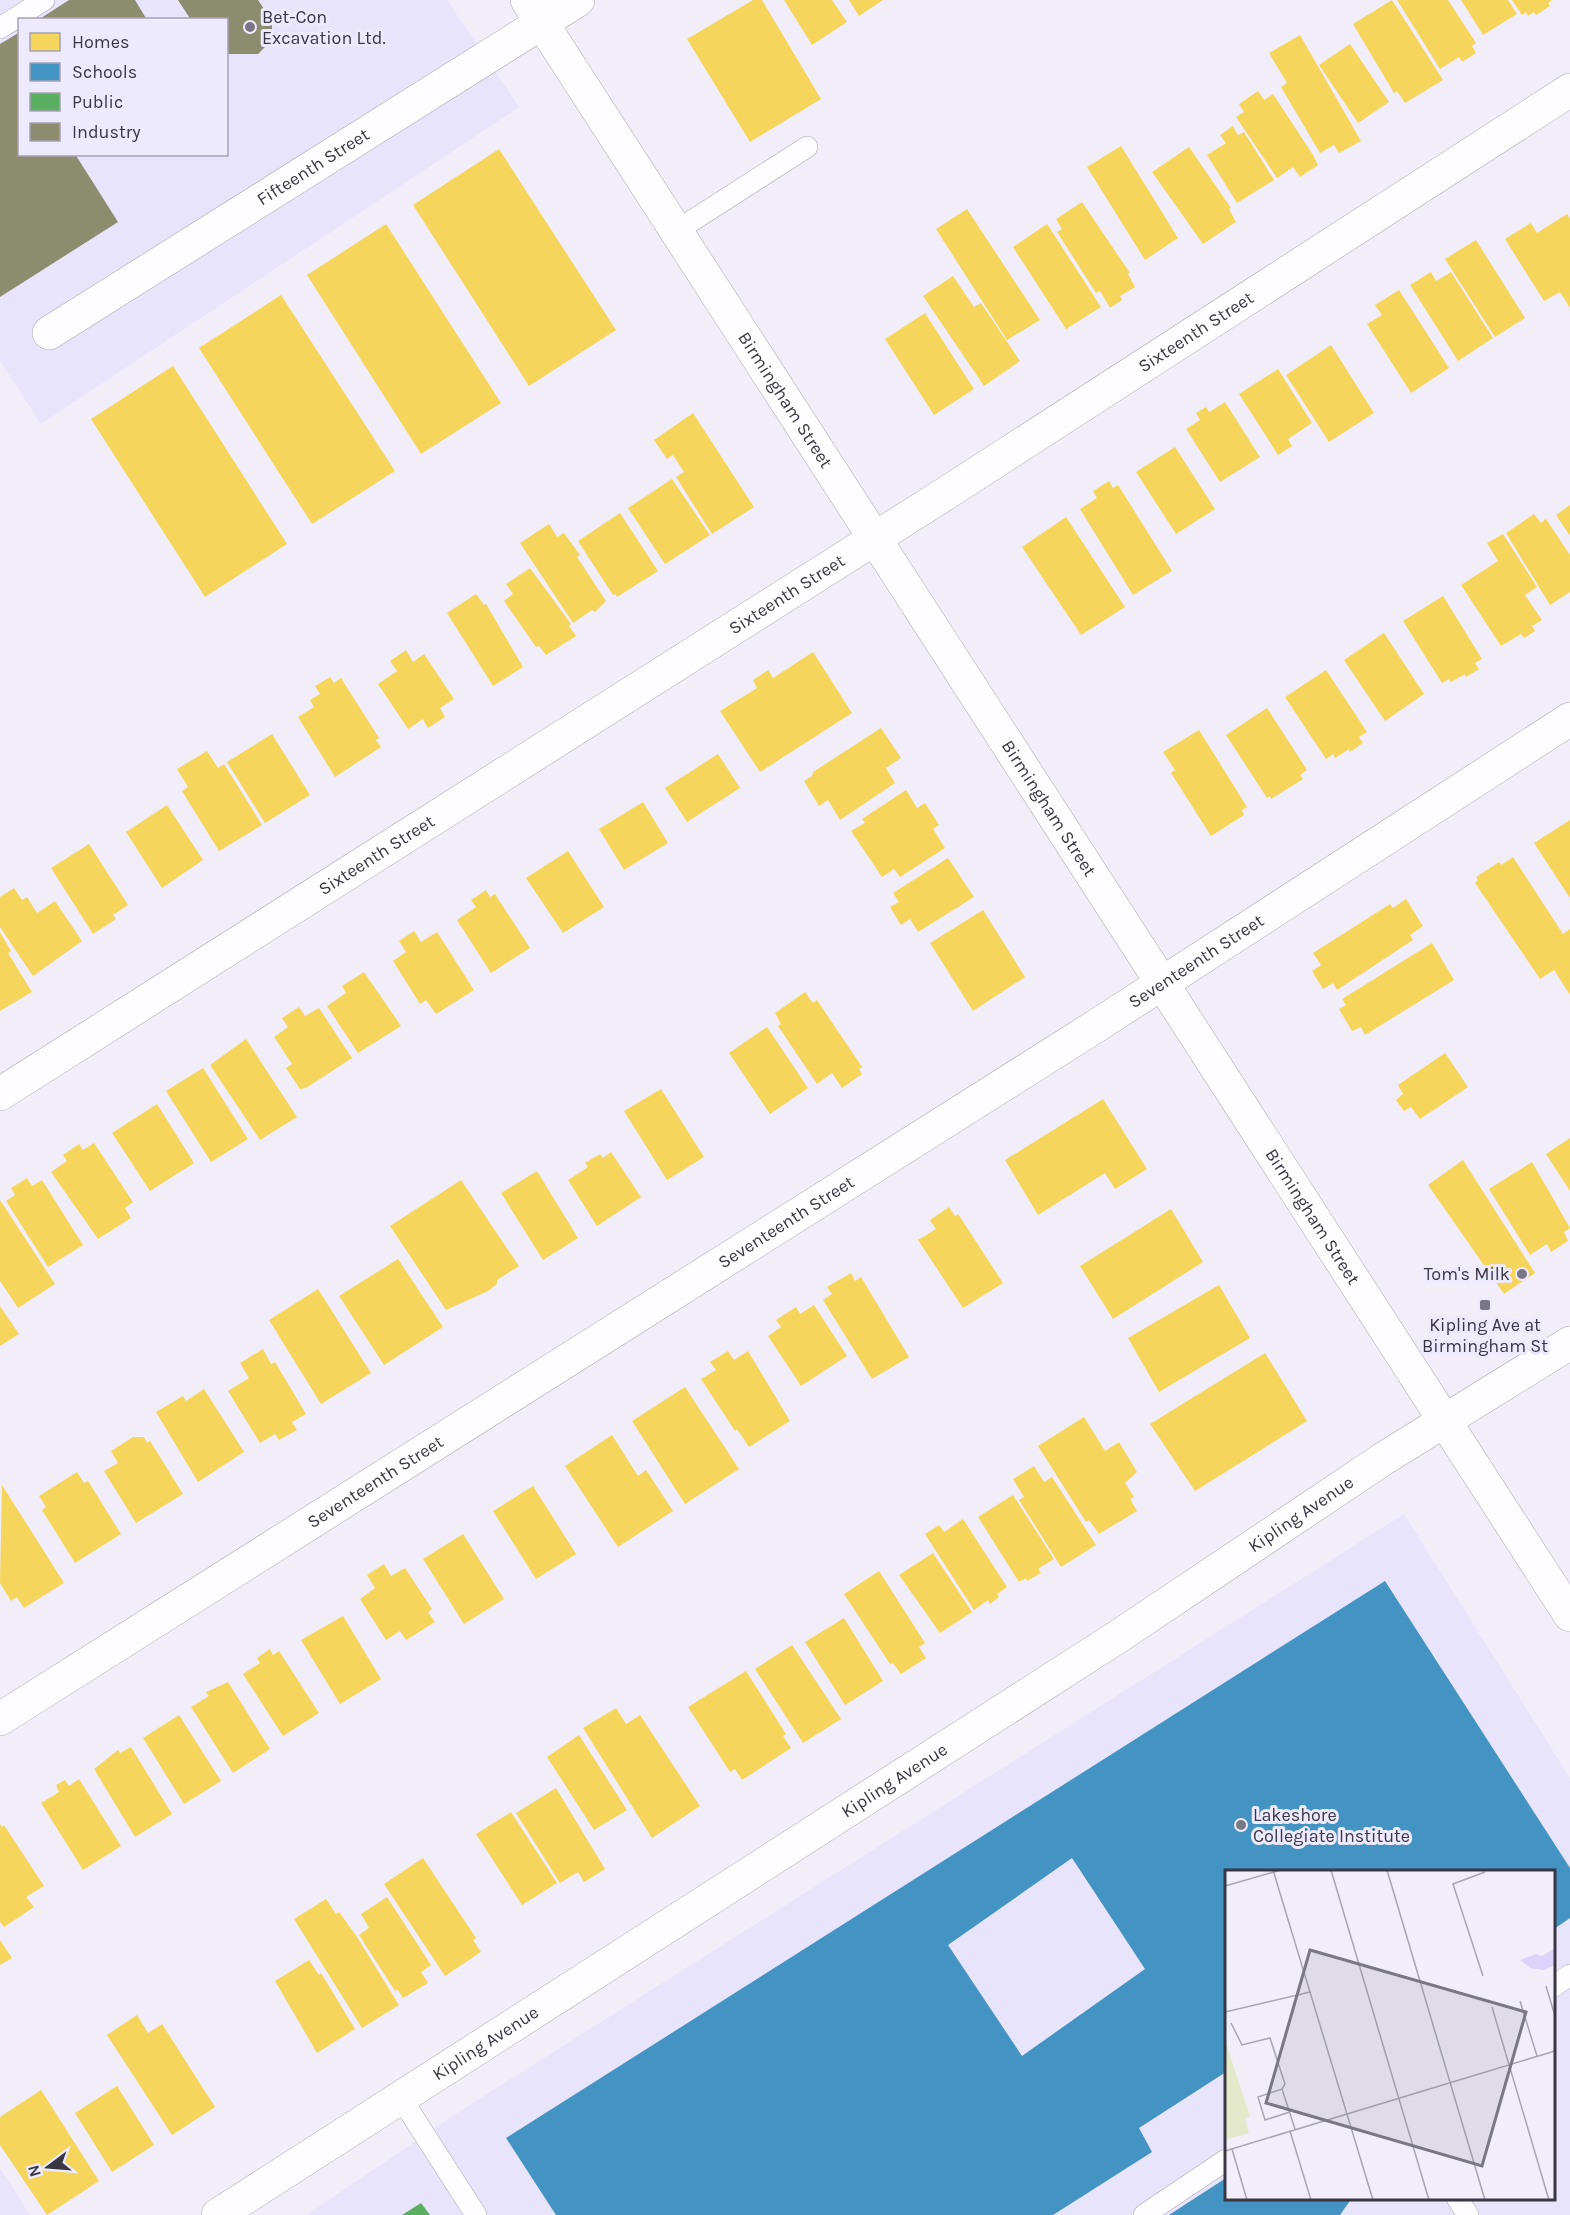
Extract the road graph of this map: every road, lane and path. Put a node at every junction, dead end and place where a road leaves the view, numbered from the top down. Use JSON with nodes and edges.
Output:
{"nodes":[{"id":1,"x":44,"y":0,"type":"edge"},
{"id":2,"x":578,"y":0,"type":"edge"},
{"id":3,"x":534,"y":11,"type":"edge"},
{"id":4,"x":0,"y":28,"type":"edge"},
{"id":5,"x":1570,"y":90,"type":"edge"},
{"id":6,"x":807,"y":147,"type":"dead end"},
{"id":7,"x":676,"y":231,"type":"junction"},
{"id":8,"x":49,"y":333,"type":"dead end"},
{"id":9,"x":875,"y":539,"type":"junction"},
{"id":10,"x":1570,"y":719,"type":"edge"},
{"id":11,"x":1161,"y":984,"type":"junction"},
{"id":12,"x":0,"y":1094,"type":"edge"},
{"id":13,"x":1570,"y":1343,"type":"edge"},
{"id":14,"x":1445,"y":1421,"type":"junction"},
{"id":15,"x":1570,"y":1615,"type":"edge"},
{"id":16,"x":0,"y":1719,"type":"edge"},
{"id":17,"x":1570,"y":1975,"type":"edge"},
{"id":18,"x":1555,"y":1985,"type":"edge"},
{"id":19,"x":401,"y":2098,"type":"junction"},
{"id":20,"x":1225,"y":2161,"type":"edge"},
{"id":21,"x":1458,"y":2200,"type":"edge"},
{"id":22,"x":218,"y":2215,"type":"edge"},
{"id":23,"x":476,"y":2215,"type":"edge"},
{"id":24,"x":1144,"y":2215,"type":"edge"},
{"id":25,"x":1468,"y":2215,"type":"edge"}],
"edges":[{"from":1,"to":4,"type":"lane"},
{"from":2,"to":3,"type":"street","name":"Fifteenth Street"},
{"from":3,"to":7,"type":"street","name":"Birmingham Street"},
{"from":3,"to":8,"type":"street","name":"Fifteenth Street"},
{"from":5,"to":9,"type":"street","name":"Sixteenth Street"},
{"from":6,"to":7,"type":"lane"},
{"from":7,"to":9,"type":"street","name":"Birmingham Street"},
{"from":9,"to":11,"type":"street","name":"Birmingham Street"},
{"from":9,"to":12,"type":"street","name":"Sixteenth Street"},
{"from":10,"to":11,"type":"street","name":"Seventeenth Street"},
{"from":11,"to":14,"type":"street","name":"Birmingham Street"},
{"from":11,"to":16,"type":"street","name":"Seventeenth Street"},
{"from":13,"to":14,"type":"street","name":"Kipling Avenue"},
{"from":14,"to":15,"type":"street","name":"Birmingham Street"},
{"from":14,"to":19,"type":"street","name":"Kipling Avenue"},
{"from":17,"to":18,"type":"lane"},
{"from":19,"to":22,"type":"street","name":"Kipling Avenue"},
{"from":19,"to":23,"type":"lane"},
{"from":20,"to":24,"type":"lane"},
{"from":21,"to":25,"type":"lane"}]}
